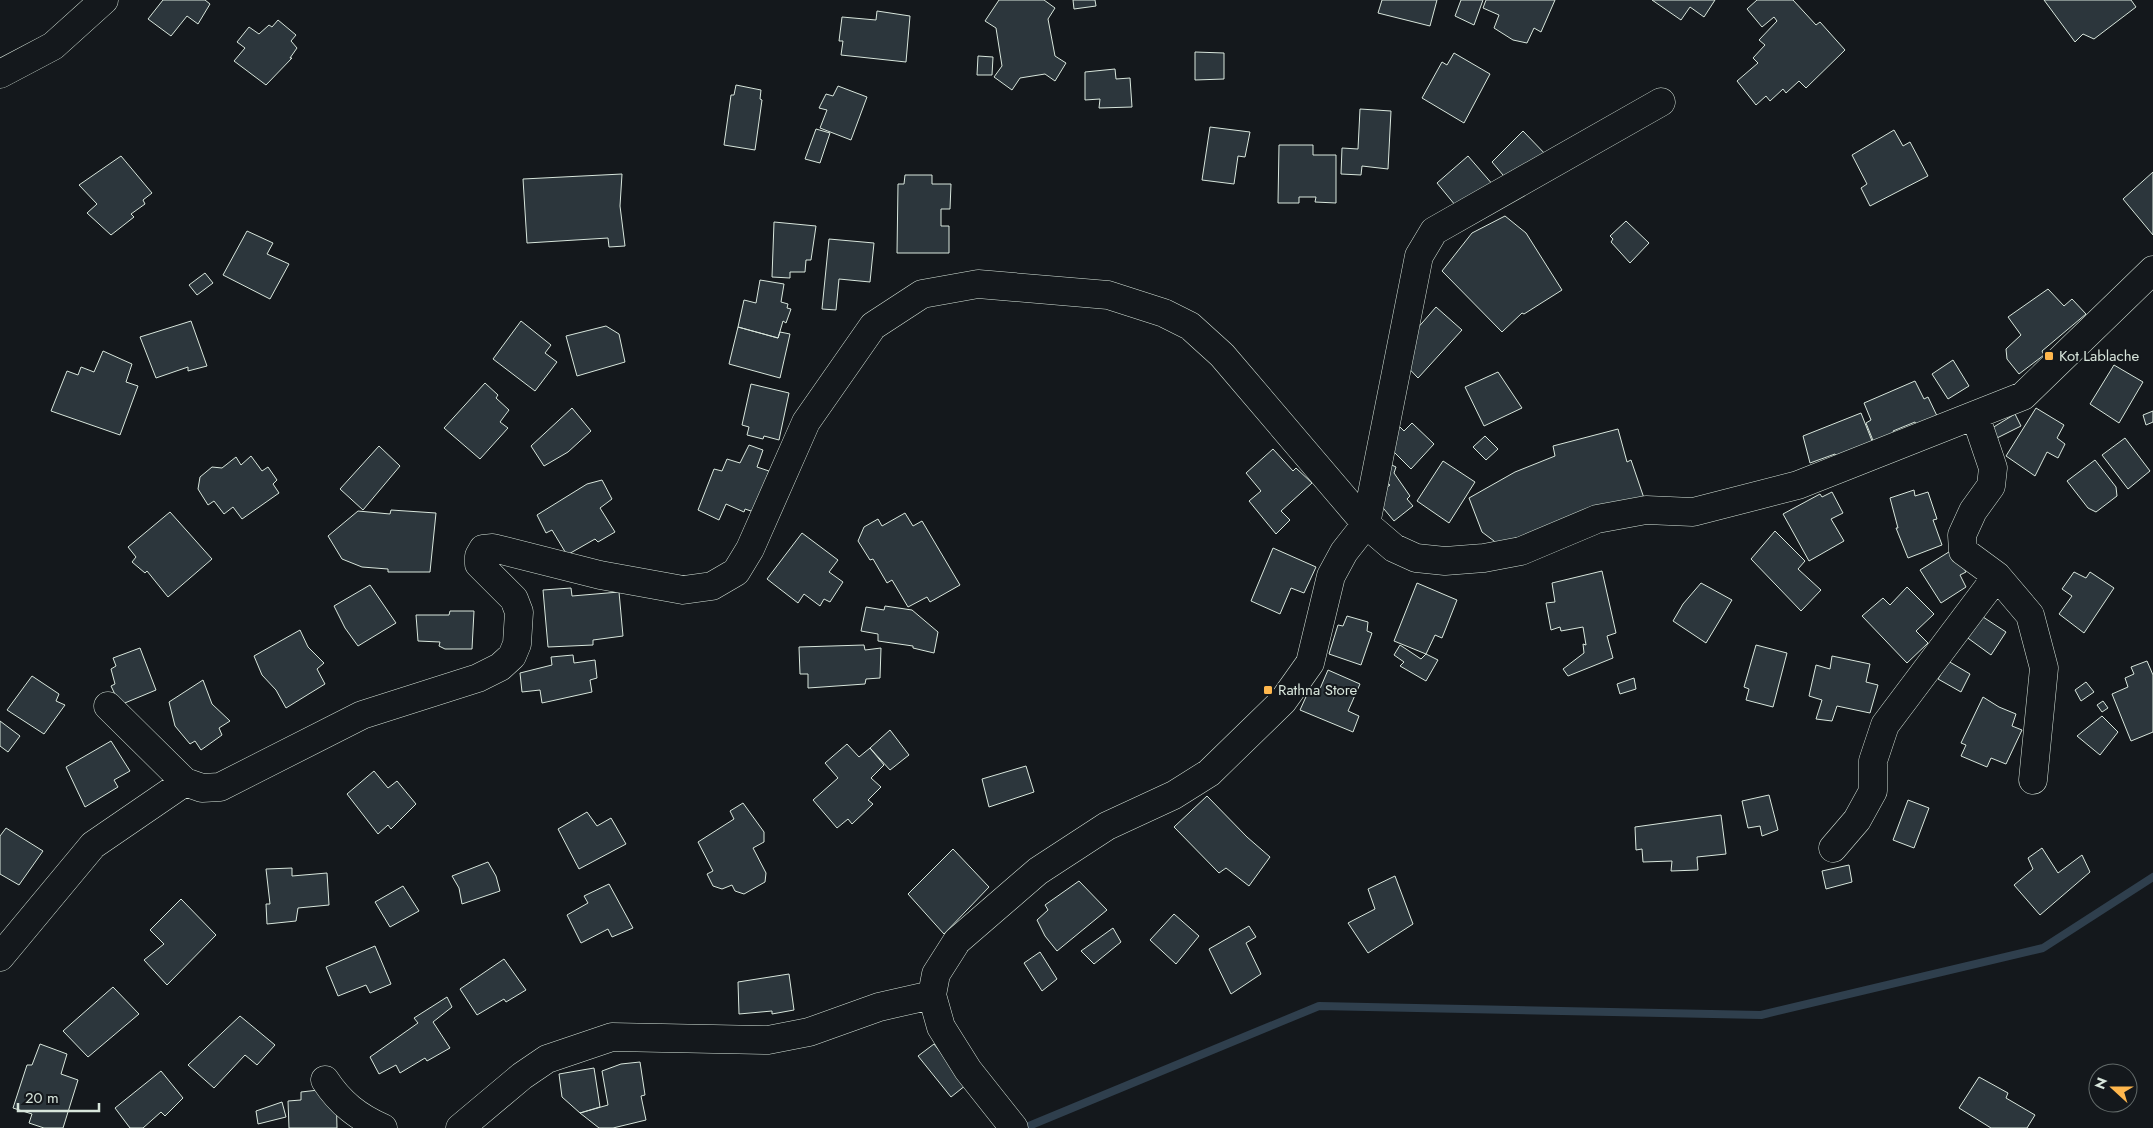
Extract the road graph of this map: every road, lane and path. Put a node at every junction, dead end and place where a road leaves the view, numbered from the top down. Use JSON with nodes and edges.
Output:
{"nodes":[{"id":1,"x":104,"y":0,"type":"edge"},
{"id":2,"x":0,"y":74,"type":"edge"},
{"id":3,"x":1661,"y":102,"type":"dead end"},
{"id":4,"x":2153,"y":270,"type":"edge"},
{"id":5,"x":1974,"y":415,"type":"junction"},
{"id":6,"x":1366,"y":524,"type":"junction"},
{"id":7,"x":1997,"y":576,"type":"junction"},
{"id":8,"x":108,"y":706,"type":"dead end"},
{"id":9,"x":2033,"y":780,"type":"dead end"},
{"id":10,"x":185,"y":782,"type":"junction"},
{"id":11,"x":1833,"y":848,"type":"dead end"},
{"id":12,"x":0,"y":957,"type":"edge"},
{"id":13,"x":932,"y":995,"type":"junction"},
{"id":14,"x":325,"y":1080,"type":"dead end"},
{"id":15,"x":383,"y":1128,"type":"edge"},
{"id":16,"x":460,"y":1128,"type":"edge"},
{"id":17,"x":1014,"y":1128,"type":"edge"}],
"edges":[{"from":1,"to":2,"type":"street"},
{"from":3,"to":6,"type":"street"},
{"from":4,"to":5,"type":"street"},
{"from":5,"to":6,"type":"street"},
{"from":5,"to":7,"type":"street"},
{"from":6,"to":10,"type":"street"},
{"from":6,"to":13,"type":"street"},
{"from":7,"to":9,"type":"street"},
{"from":7,"to":11,"type":"street"},
{"from":8,"to":10,"type":"street"},
{"from":10,"to":12,"type":"street"},
{"from":13,"to":16,"type":"street"},
{"from":13,"to":17,"type":"street"},
{"from":14,"to":15,"type":"street"}]}
